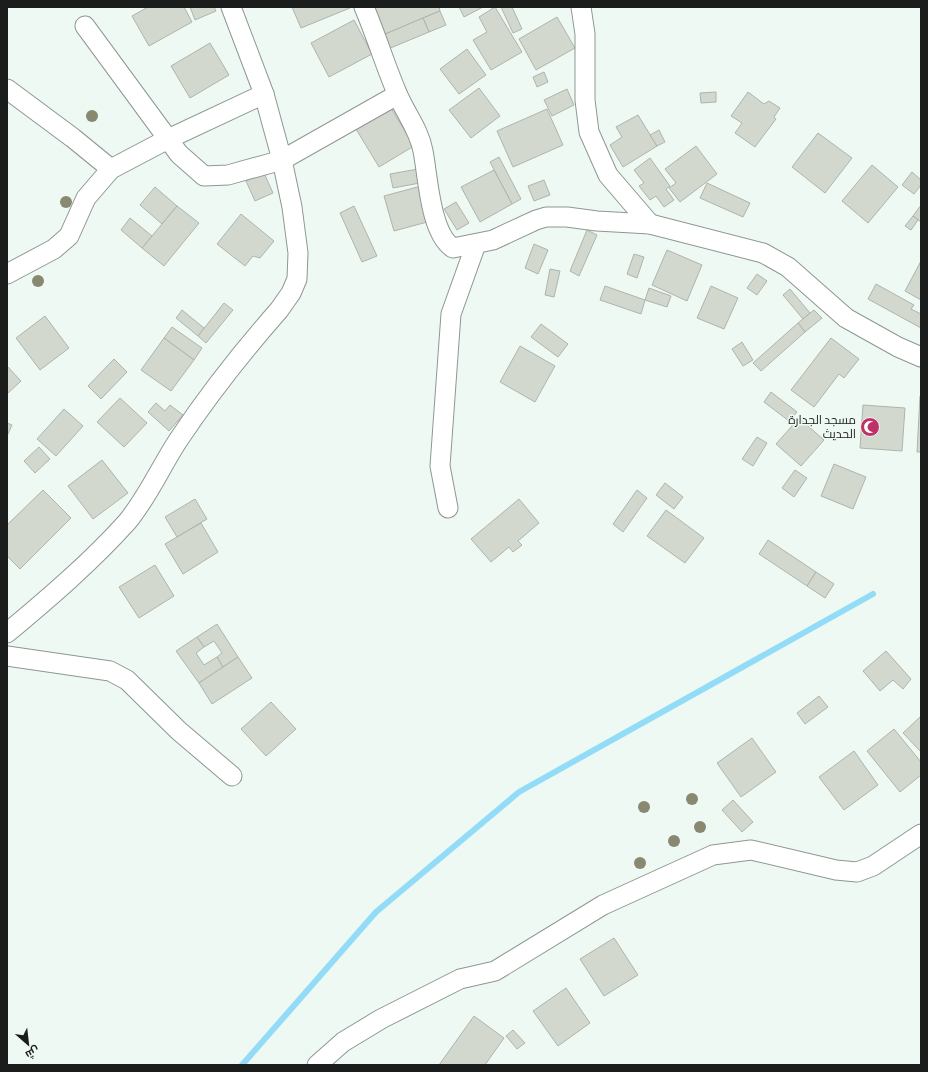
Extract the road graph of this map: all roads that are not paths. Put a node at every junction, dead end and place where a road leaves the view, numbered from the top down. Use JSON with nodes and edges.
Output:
{"nodes":[{"id":1,"x":231,"y":7,"type":"edge"},
{"id":2,"x":364,"y":7,"type":"edge"},
{"id":3,"x":581,"y":7,"type":"edge"},
{"id":4,"x":85,"y":26,"type":"dead end"},
{"id":5,"x":7,"y":89,"type":"edge"},
{"id":6,"x":264,"y":94,"type":"junction"},
{"id":7,"x":397,"y":94,"type":"junction"},
{"id":8,"x":168,"y":139,"type":"junction"},
{"id":9,"x":282,"y":160,"type":"junction"},
{"id":10,"x":111,"y":169,"type":"junction"},
{"id":11,"x":650,"y":224,"type":"junction"},
{"id":12,"x":476,"y":244,"type":"junction"},
{"id":13,"x":7,"y":274,"type":"edge"},
{"id":14,"x":921,"y":357,"type":"edge"},
{"id":15,"x":448,"y":508,"type":"dead end"},
{"id":16,"x":7,"y":633,"type":"edge"},
{"id":17,"x":7,"y":656,"type":"edge"},
{"id":18,"x":232,"y":776,"type":"dead end"},
{"id":19,"x":921,"y":834,"type":"edge"},
{"id":20,"x":317,"y":1065,"type":"edge"}],
"edges":[{"from":1,"to":6,"type":"street"},
{"from":2,"to":7,"type":"street"},
{"from":3,"to":11,"type":"street"},
{"from":4,"to":8,"type":"street"},
{"from":5,"to":10,"type":"street"},
{"from":6,"to":8,"type":"street"},
{"from":6,"to":9,"type":"street"},
{"from":7,"to":9,"type":"street"},
{"from":7,"to":12,"type":"street"},
{"from":8,"to":9,"type":"street"},
{"from":8,"to":10,"type":"street"},
{"from":9,"to":16,"type":"street"},
{"from":10,"to":13,"type":"street"},
{"from":11,"to":12,"type":"street"},
{"from":11,"to":14,"type":"street"},
{"from":12,"to":15,"type":"street"},
{"from":17,"to":18,"type":"street"},
{"from":19,"to":20,"type":"street"}]}
